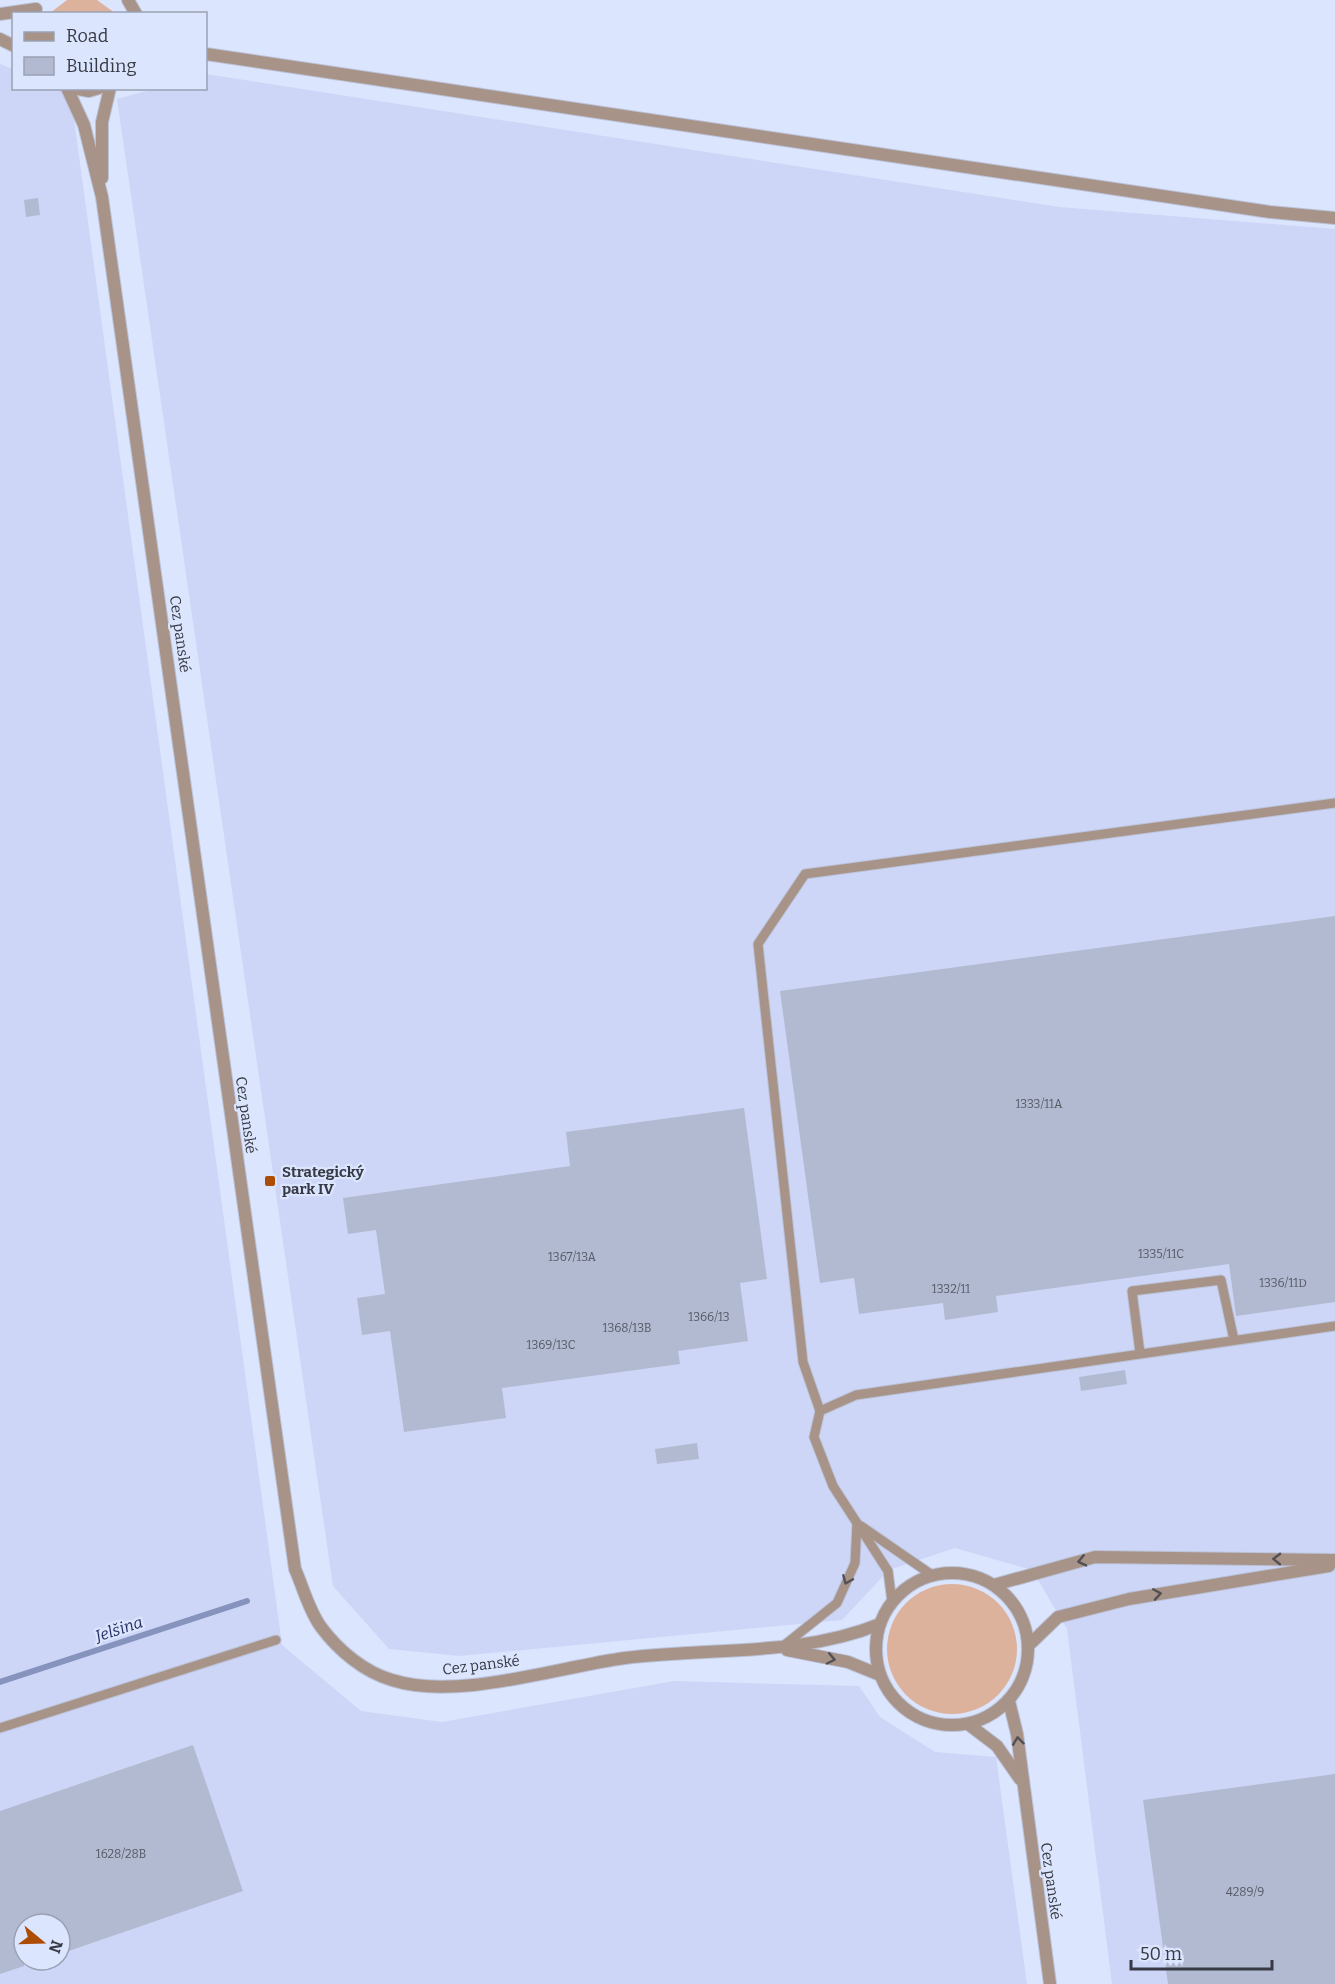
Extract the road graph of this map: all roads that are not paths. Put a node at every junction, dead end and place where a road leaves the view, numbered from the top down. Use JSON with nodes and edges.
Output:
{"nodes":[{"id":1,"x":38,"y":8,"type":"edge"},
{"id":2,"x":13,"y":12,"type":"edge"},
{"id":3,"x":207,"y":56,"type":"edge"},
{"id":4,"x":68,"y":90,"type":"edge"},
{"id":5,"x":110,"y":90,"type":"edge"},
{"id":6,"x":102,"y":197,"type":"junction"},
{"id":7,"x":1335,"y":218,"type":"edge"},
{"id":8,"x":1335,"y":803,"type":"edge"},
{"id":9,"x":1335,"y":1326,"type":"edge"},
{"id":10,"x":1234,"y":1340,"type":"junction"},
{"id":11,"x":1140,"y":1353,"type":"junction"},
{"id":12,"x":820,"y":1412,"type":"junction"},
{"id":13,"x":857,"y":1523,"type":"junction"},
{"id":14,"x":1335,"y":1560,"type":"edge"},
{"id":15,"x":1335,"y":1565,"type":"edge"},
{"id":16,"x":932,"y":1575,"type":"junction"},
{"id":17,"x":994,"y":1585,"type":"junction"},
{"id":18,"x":892,"y":1602,"type":"junction"},
{"id":19,"x":880,"y":1624,"type":"junction"},
{"id":20,"x":276,"y":1640,"type":"dead end"},
{"id":21,"x":1029,"y":1645,"type":"junction"},
{"id":22,"x":780,"y":1648,"type":"junction"},
{"id":23,"x":880,"y":1675,"type":"junction"},
{"id":24,"x":1009,"y":1701,"type":"junction"},
{"id":25,"x":969,"y":1724,"type":"junction"},
{"id":26,"x":0,"y":1728,"type":"edge"},
{"id":27,"x":1022,"y":1783,"type":"junction"},
{"id":28,"x":1050,"y":1984,"type":"edge"}],
"edges":[{"from":1,"to":2,"type":"street"},
{"from":3,"to":7,"type":"street"},
{"from":4,"to":6,"type":"street","name":"Cez panské"},
{"from":5,"to":6,"type":"street","name":"Cez panské"},
{"from":6,"to":22,"type":"street","name":"Cez panské"},
{"from":8,"to":12,"type":"lane"},
{"from":9,"to":10,"type":"lane"},
{"from":10,"to":11,"type":"lane"},
{"from":10,"to":11,"type":"lane"},
{"from":11,"to":12,"type":"lane"},
{"from":12,"to":13,"type":"lane"},
{"from":13,"to":16,"type":"lane"},
{"from":13,"to":18,"type":"lane"},
{"from":13,"to":22,"type":"lane","one_way":true},
{"from":14,"to":17,"type":"street","one_way":true},
{"from":21,"to":15,"type":"street","one_way":true},
{"from":16,"to":17,"type":"street"},
{"from":16,"to":18,"type":"street"},
{"from":17,"to":21,"type":"street"},
{"from":18,"to":19,"type":"street"},
{"from":19,"to":22,"type":"street","name":"Cez panské"},
{"from":19,"to":23,"type":"street"},
{"from":20,"to":26,"type":"lane"},
{"from":21,"to":24,"type":"street"},
{"from":22,"to":23,"type":"street","name":"Cez panské","one_way":true},
{"from":23,"to":25,"type":"street"},
{"from":24,"to":25,"type":"street"},
{"from":27,"to":24,"type":"street","name":"Cez panské","one_way":true},
{"from":25,"to":27,"type":"street","name":"Cez panské"},
{"from":27,"to":28,"type":"street","name":"Cez panské"}]}
